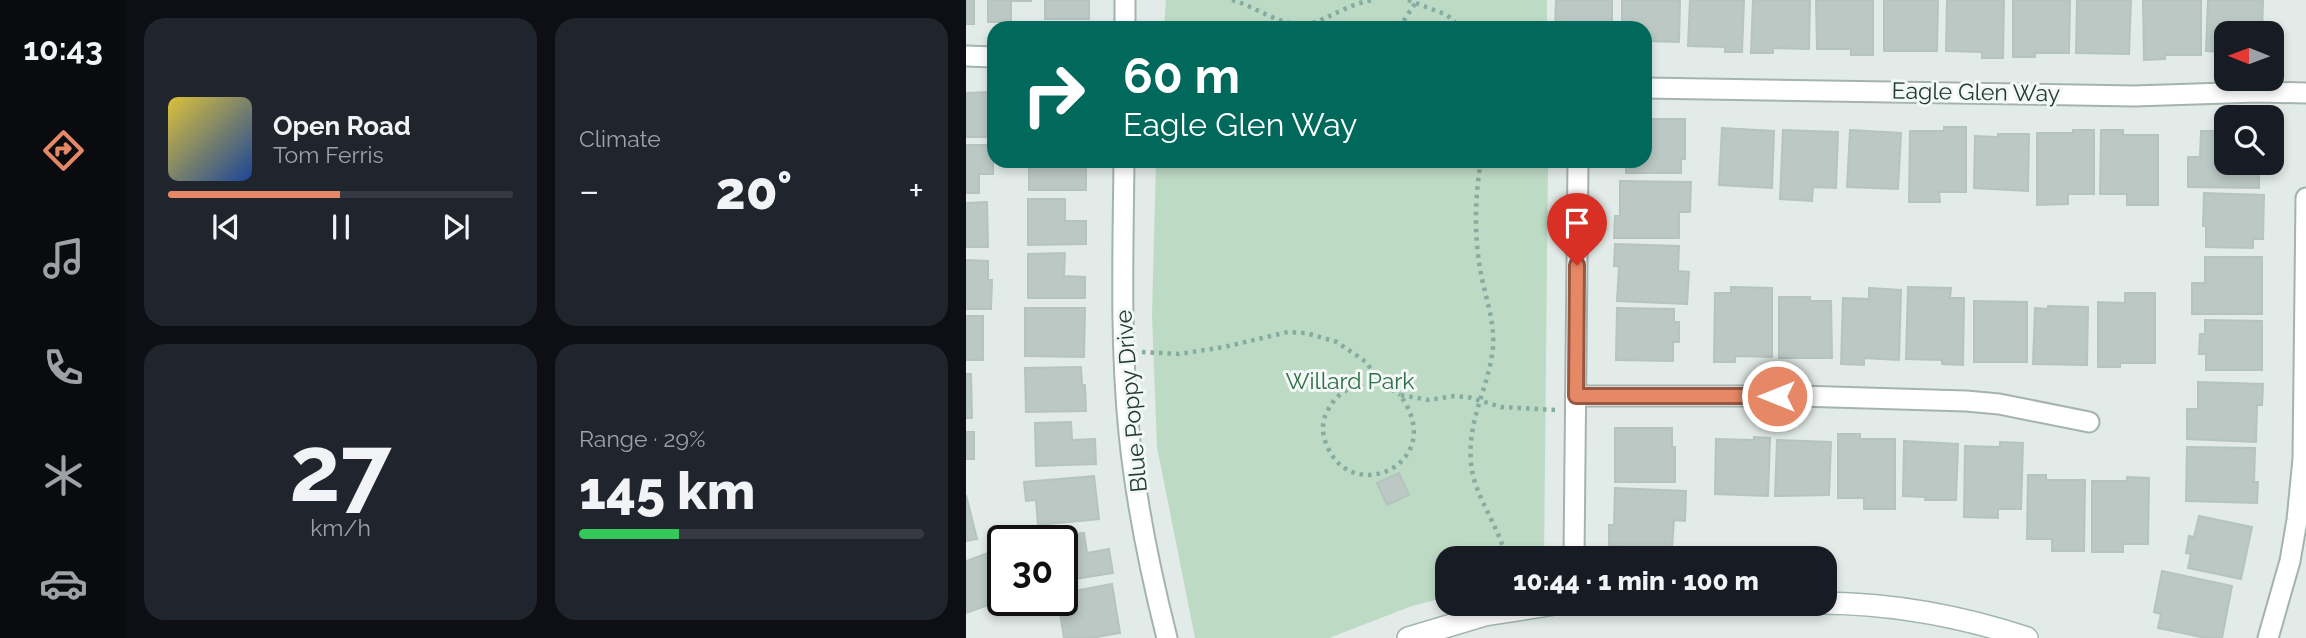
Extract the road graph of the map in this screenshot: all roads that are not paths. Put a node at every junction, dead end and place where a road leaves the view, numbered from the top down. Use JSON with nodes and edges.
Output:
{"nodes":[{"id":1,"x":1125,"y":0,"type":"edge"},
{"id":2,"x":1125,"y":21,"type":"edge"},
{"id":3,"x":966,"y":56,"type":"edge"},
{"id":4,"x":987,"y":57,"type":"edge"},
{"id":5,"x":1652,"y":88,"type":"edge"},
{"id":6,"x":2306,"y":93,"type":"edge"},
{"id":7,"x":1124,"y":168,"type":"edge"},
{"id":8,"x":1578,"y":168,"type":"edge"},
{"id":9,"x":2306,"y":198,"type":"edge"},
{"id":10,"x":1570,"y":403,"type":"junction"},
{"id":11,"x":2088,"y":422,"type":"dead end"},
{"id":12,"x":1574,"y":546,"type":"edge"},
{"id":13,"x":1837,"y":603,"type":"edge"},
{"id":14,"x":1482,"y":616,"type":"edge"},
{"id":15,"x":1167,"y":638,"type":"edge"},
{"id":16,"x":1408,"y":638,"type":"edge"},
{"id":17,"x":2027,"y":638,"type":"edge"},
{"id":18,"x":2268,"y":638,"type":"edge"}],
"edges":[{"from":1,"to":2,"type":"street"},
{"from":3,"to":4,"type":"street"},
{"from":5,"to":6,"type":"street","name":"Eagle Glen Way"},
{"from":7,"to":15,"type":"street","name":"Blue Poppy Drive"},
{"from":8,"to":10,"type":"street"},
{"from":9,"to":18,"type":"street"},
{"from":10,"to":11,"type":"street"},
{"from":10,"to":12,"type":"street"},
{"from":13,"to":17,"type":"street"},
{"from":14,"to":16,"type":"street"}]}
